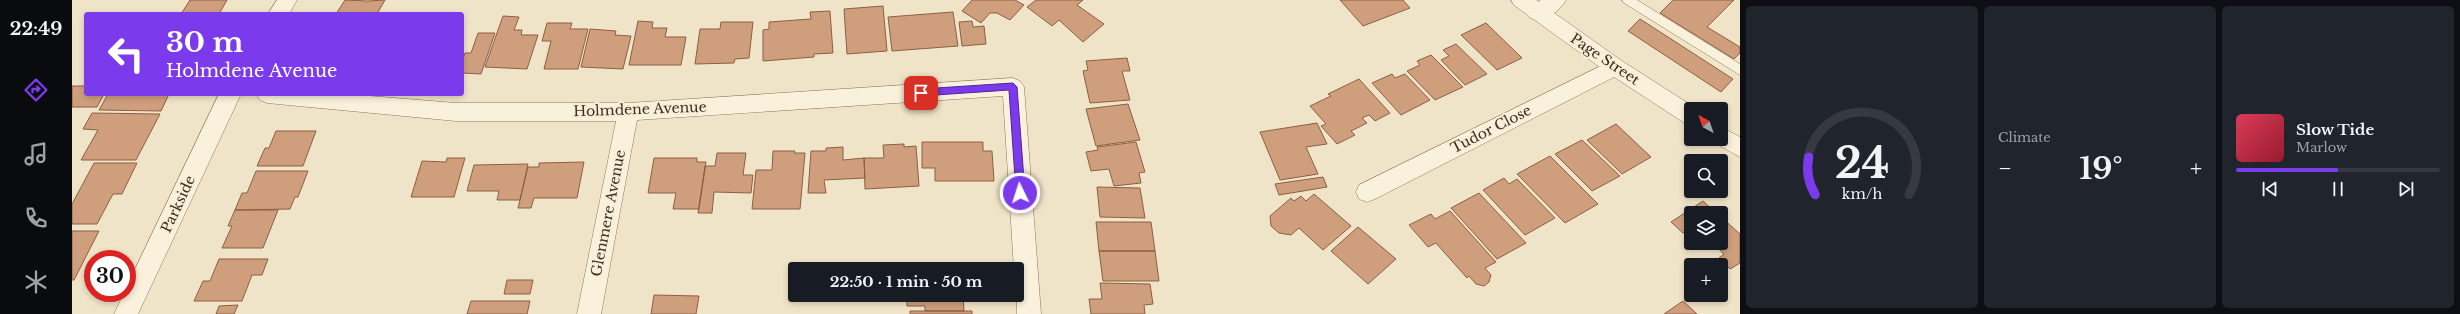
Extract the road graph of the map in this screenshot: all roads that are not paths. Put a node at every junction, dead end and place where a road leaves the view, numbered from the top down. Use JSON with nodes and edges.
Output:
{"nodes":[{"id":1,"x":287,"y":0,"type":"edge"},
{"id":2,"x":1521,"y":0,"type":"edge"},
{"id":3,"x":1556,"y":0,"type":"edge"},
{"id":4,"x":1628,"y":0,"type":"edge"},
{"id":5,"x":279,"y":12,"type":"edge"},
{"id":6,"x":1537,"y":13,"type":"junction"},
{"id":7,"x":1615,"y":67,"type":"junction"},
{"id":8,"x":1740,"y":70,"type":"edge"},
{"id":9,"x":229,"y":96,"type":"edge"},
{"id":10,"x":285,"y":96,"type":"edge"},
{"id":11,"x":1684,"y":111,"type":"edge"},
{"id":12,"x":628,"y":112,"type":"junction"},
{"id":13,"x":1728,"y":140,"type":"edge"},
{"id":14,"x":1740,"y":148,"type":"edge"},
{"id":15,"x":1367,"y":192,"type":"dead end"},
{"id":16,"x":126,"y":314,"type":"edge"},
{"id":17,"x":589,"y":314,"type":"edge"},
{"id":18,"x":1029,"y":314,"type":"edge"}],
"edges":[{"from":1,"to":5,"type":"street"},
{"from":2,"to":6,"type":"street","name":"Page Street"},
{"from":3,"to":6,"type":"street"},
{"from":4,"to":8,"type":"lane"},
{"from":6,"to":7,"type":"street","name":"Page Street"},
{"from":7,"to":11,"type":"street","name":"Page Street"},
{"from":7,"to":15,"type":"street","name":"Tudor Close"},
{"from":9,"to":16,"type":"street","name":"Parkside"},
{"from":10,"to":12,"type":"street","name":"Holmdene Avenue"},
{"from":12,"to":17,"type":"street","name":"Glenmere Avenue"},
{"from":12,"to":18,"type":"street","name":"Holmdene Avenue"},
{"from":13,"to":14,"type":"street"}]}
